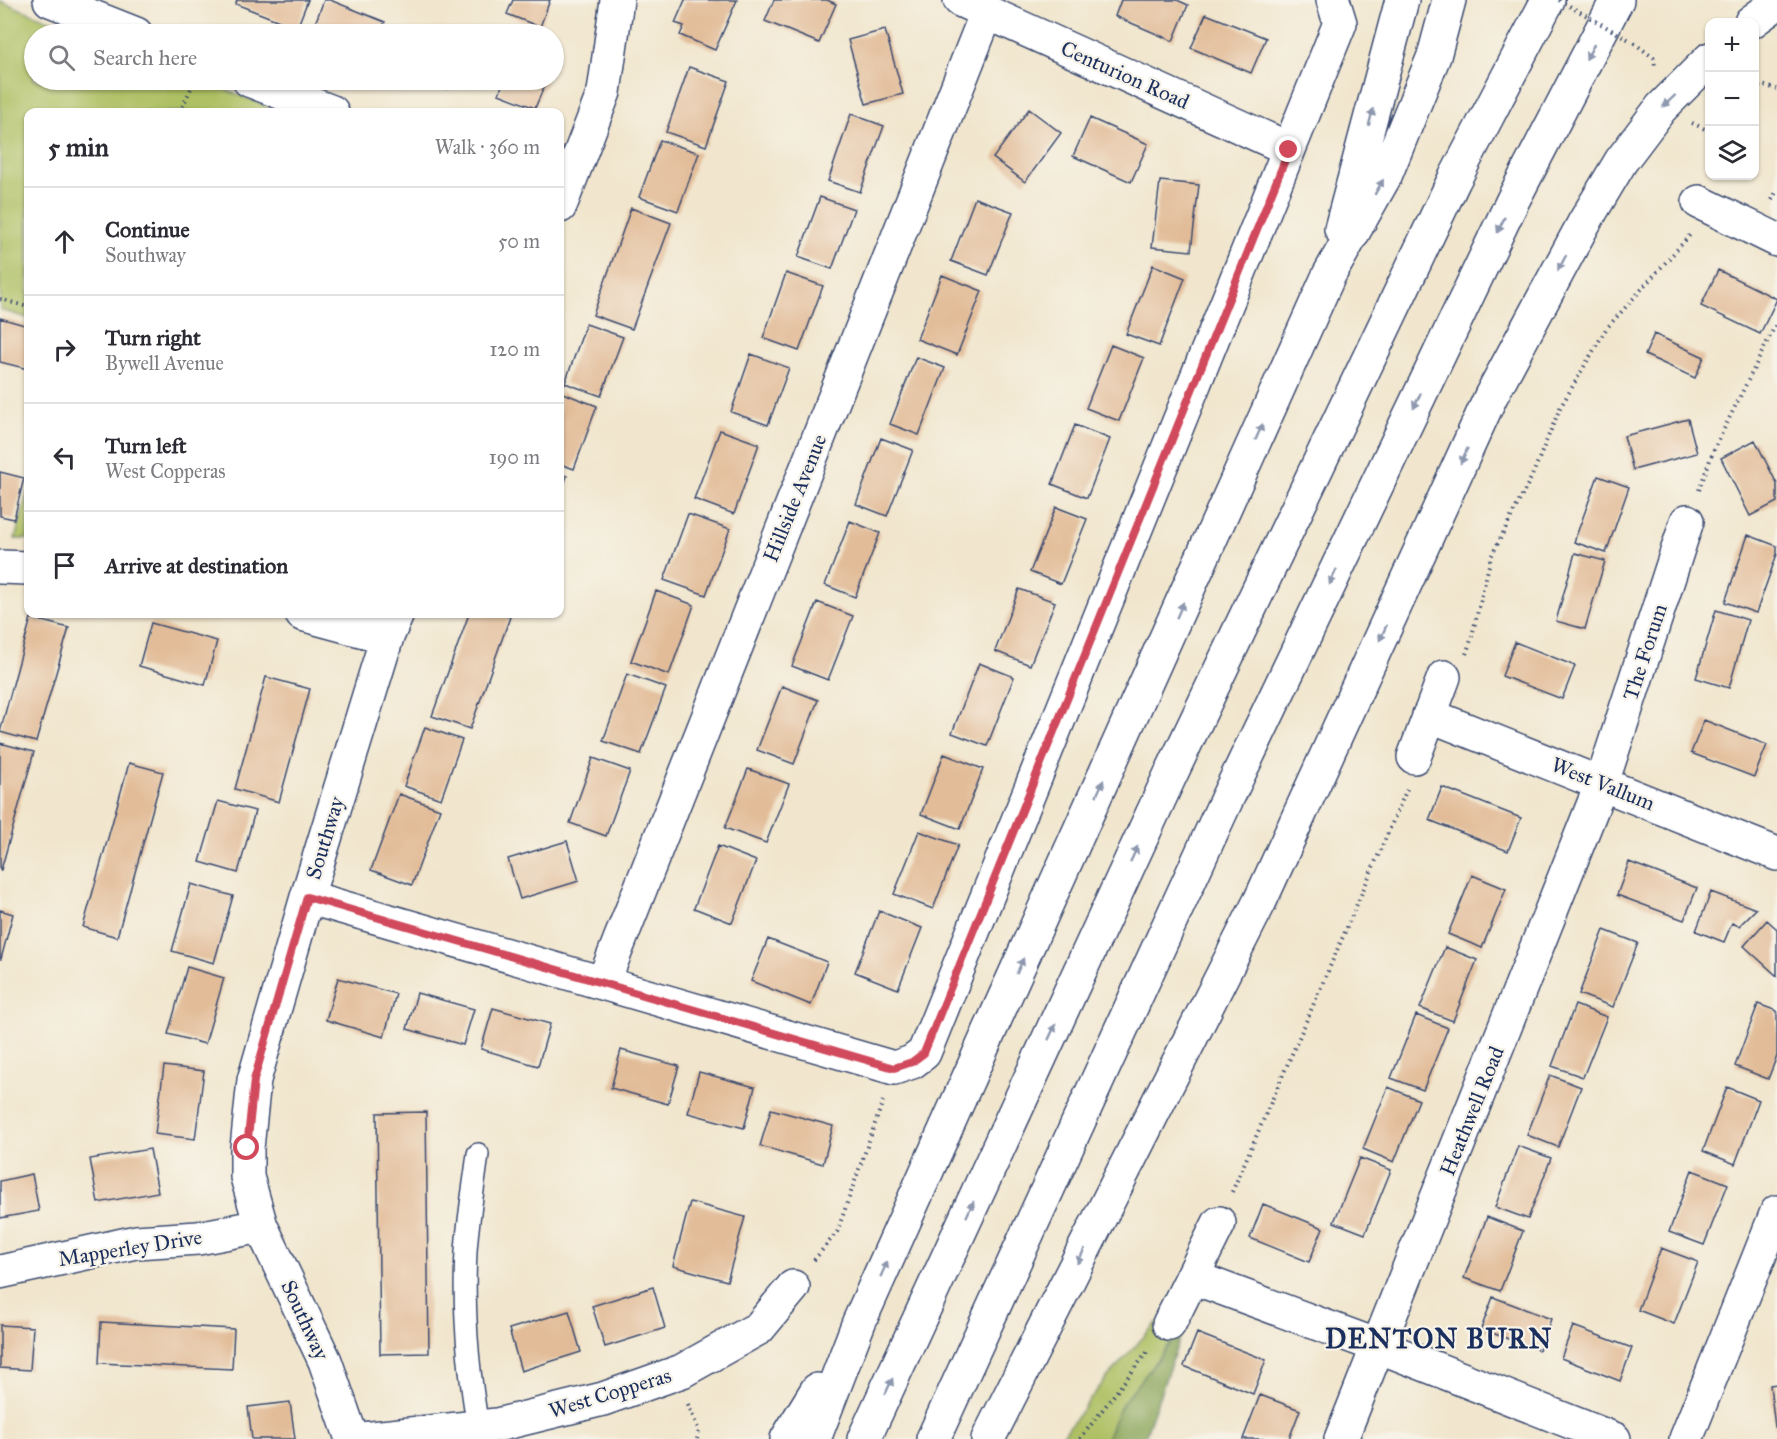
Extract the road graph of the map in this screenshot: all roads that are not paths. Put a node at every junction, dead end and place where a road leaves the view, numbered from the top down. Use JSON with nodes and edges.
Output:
{"nodes":[{"id":1,"x":50,"y":0,"type":"edge"},
{"id":2,"x":617,"y":0,"type":"edge"},
{"id":3,"x":1402,"y":0,"type":"edge"},
{"id":4,"x":1449,"y":0,"type":"edge"},
{"id":5,"x":1548,"y":0,"type":"edge"},
{"id":6,"x":1617,"y":0,"type":"edge"},
{"id":7,"x":1777,"y":3,"type":"edge"},
{"id":8,"x":973,"y":6,"type":"edge"},
{"id":9,"x":103,"y":10,"type":"edge"},
{"id":10,"x":1337,"y":12,"type":"edge"},
{"id":11,"x":1756,"y":18,"type":"edge"},
{"id":12,"x":122,"y":24,"type":"edge"},
{"id":13,"x":1705,"y":64,"type":"edge"},
{"id":14,"x":275,"y":90,"type":"edge"},
{"id":15,"x":322,"y":108,"type":"edge"},
{"id":16,"x":1289,"y":150,"type":"junction"},
{"id":17,"x":564,"y":194,"type":"edge"},
{"id":18,"x":1699,"y":202,"type":"dead end"},
{"id":19,"x":1777,"y":240,"type":"edge"},
{"id":20,"x":1329,"y":274,"type":"junction"},
{"id":21,"x":1688,"y":521,"type":"road end"},
{"id":22,"x":0,"y":567,"type":"edge"},
{"id":23,"x":24,"y":568,"type":"edge"},
{"id":24,"x":335,"y":618,"type":"edge"},
{"id":25,"x":392,"y":625,"type":"edge"},
{"id":26,"x":1444,"y":677,"type":"dead end"},
{"id":27,"x":1429,"y":715,"type":"junction"},
{"id":28,"x":1414,"y":757,"type":"dead end"},
{"id":29,"x":1602,"y":783,"type":"junction"},
{"id":30,"x":1777,"y":854,"type":"edge"},
{"id":31,"x":307,"y":897,"type":"junction"},
{"id":32,"x":603,"y":983,"type":"junction"},
{"id":33,"x":478,"y":1154,"type":"dead end"},
{"id":34,"x":1777,"y":1212,"type":"edge"},
{"id":35,"x":1219,"y":1223,"type":"dead end"},
{"id":36,"x":261,"y":1226,"type":"junction"},
{"id":37,"x":0,"y":1272,"type":"edge"},
{"id":38,"x":1192,"y":1277,"type":"junction"},
{"id":39,"x":793,"y":1287,"type":"road end"},
{"id":40,"x":860,"y":1322,"type":"junction"},
{"id":41,"x":1169,"y":1324,"type":"road end"},
{"id":42,"x":1378,"y":1346,"type":"junction"},
{"id":43,"x":478,"y":1427,"type":"junction"},
{"id":44,"x":352,"y":1439,"type":"edge"},
{"id":45,"x":362,"y":1439,"type":"edge"},
{"id":46,"x":787,"y":1439,"type":"edge"},
{"id":47,"x":814,"y":1439,"type":"edge"},
{"id":48,"x":864,"y":1439,"type":"edge"},
{"id":49,"x":933,"y":1439,"type":"edge"},
{"id":50,"x":988,"y":1439,"type":"edge"},
{"id":51,"x":1341,"y":1439,"type":"edge"},
{"id":52,"x":1614,"y":1439,"type":"edge"},
{"id":53,"x":1686,"y":1439,"type":"edge"}],
"edges":[{"from":1,"to":9,"type":"main road"},
{"from":2,"to":17,"type":"main road"},
{"from":20,"to":3,"type":"main road","one_way":true},
{"from":20,"to":4,"type":"main road","one_way":true},
{"from":48,"to":5,"type":"main road","one_way":true},
{"from":6,"to":49,"type":"main road","one_way":true},
{"from":7,"to":11,"type":"main road"},
{"from":8,"to":16,"type":"main road","name":"Centurion Road"},
{"from":8,"to":32,"type":"main road","name":"Hillside Avenue"},
{"from":9,"to":12,"type":"main road"},
{"from":10,"to":16,"type":"main road"},
{"from":13,"to":50,"type":"main road","one_way":true},
{"from":14,"to":15,"type":"main road"},
{"from":16,"to":32,"type":"main road"},
{"from":18,"to":19,"type":"main road"},
{"from":40,"to":20,"type":"main road","one_way":true},
{"from":21,"to":29,"type":"main road","name":"The Forum"},
{"from":22,"to":23,"type":"main road"},
{"from":24,"to":25,"type":"main road"},
{"from":25,"to":31,"type":"main road","name":"Southway"},
{"from":26,"to":27,"type":"main road"},
{"from":27,"to":28,"type":"main road"},
{"from":27,"to":29,"type":"main road","name":"West Vallum"},
{"from":29,"to":30,"type":"main road","name":"West Vallum"},
{"from":29,"to":42,"type":"main road","name":"Heathwell Road"},
{"from":31,"to":32,"type":"main road"},
{"from":31,"to":36,"type":"main road","name":"Southway"},
{"from":33,"to":43,"type":"lane"},
{"from":34,"to":53,"type":"main road"},
{"from":35,"to":38,"type":"main road"},
{"from":36,"to":37,"type":"main road","name":"Mapperley Drive"},
{"from":36,"to":44,"type":"main road","name":"Southway"},
{"from":38,"to":41,"type":"main road"},
{"from":38,"to":42,"type":"main road"},
{"from":39,"to":43,"type":"main road","name":"West Copperas"},
{"from":40,"to":46,"type":"main road"},
{"from":40,"to":47,"type":"main road"},
{"from":42,"to":51,"type":"main road","name":"Heathwell Road"},
{"from":42,"to":52,"type":"main road"},
{"from":43,"to":45,"type":"main road","name":"West Copperas"}]}
